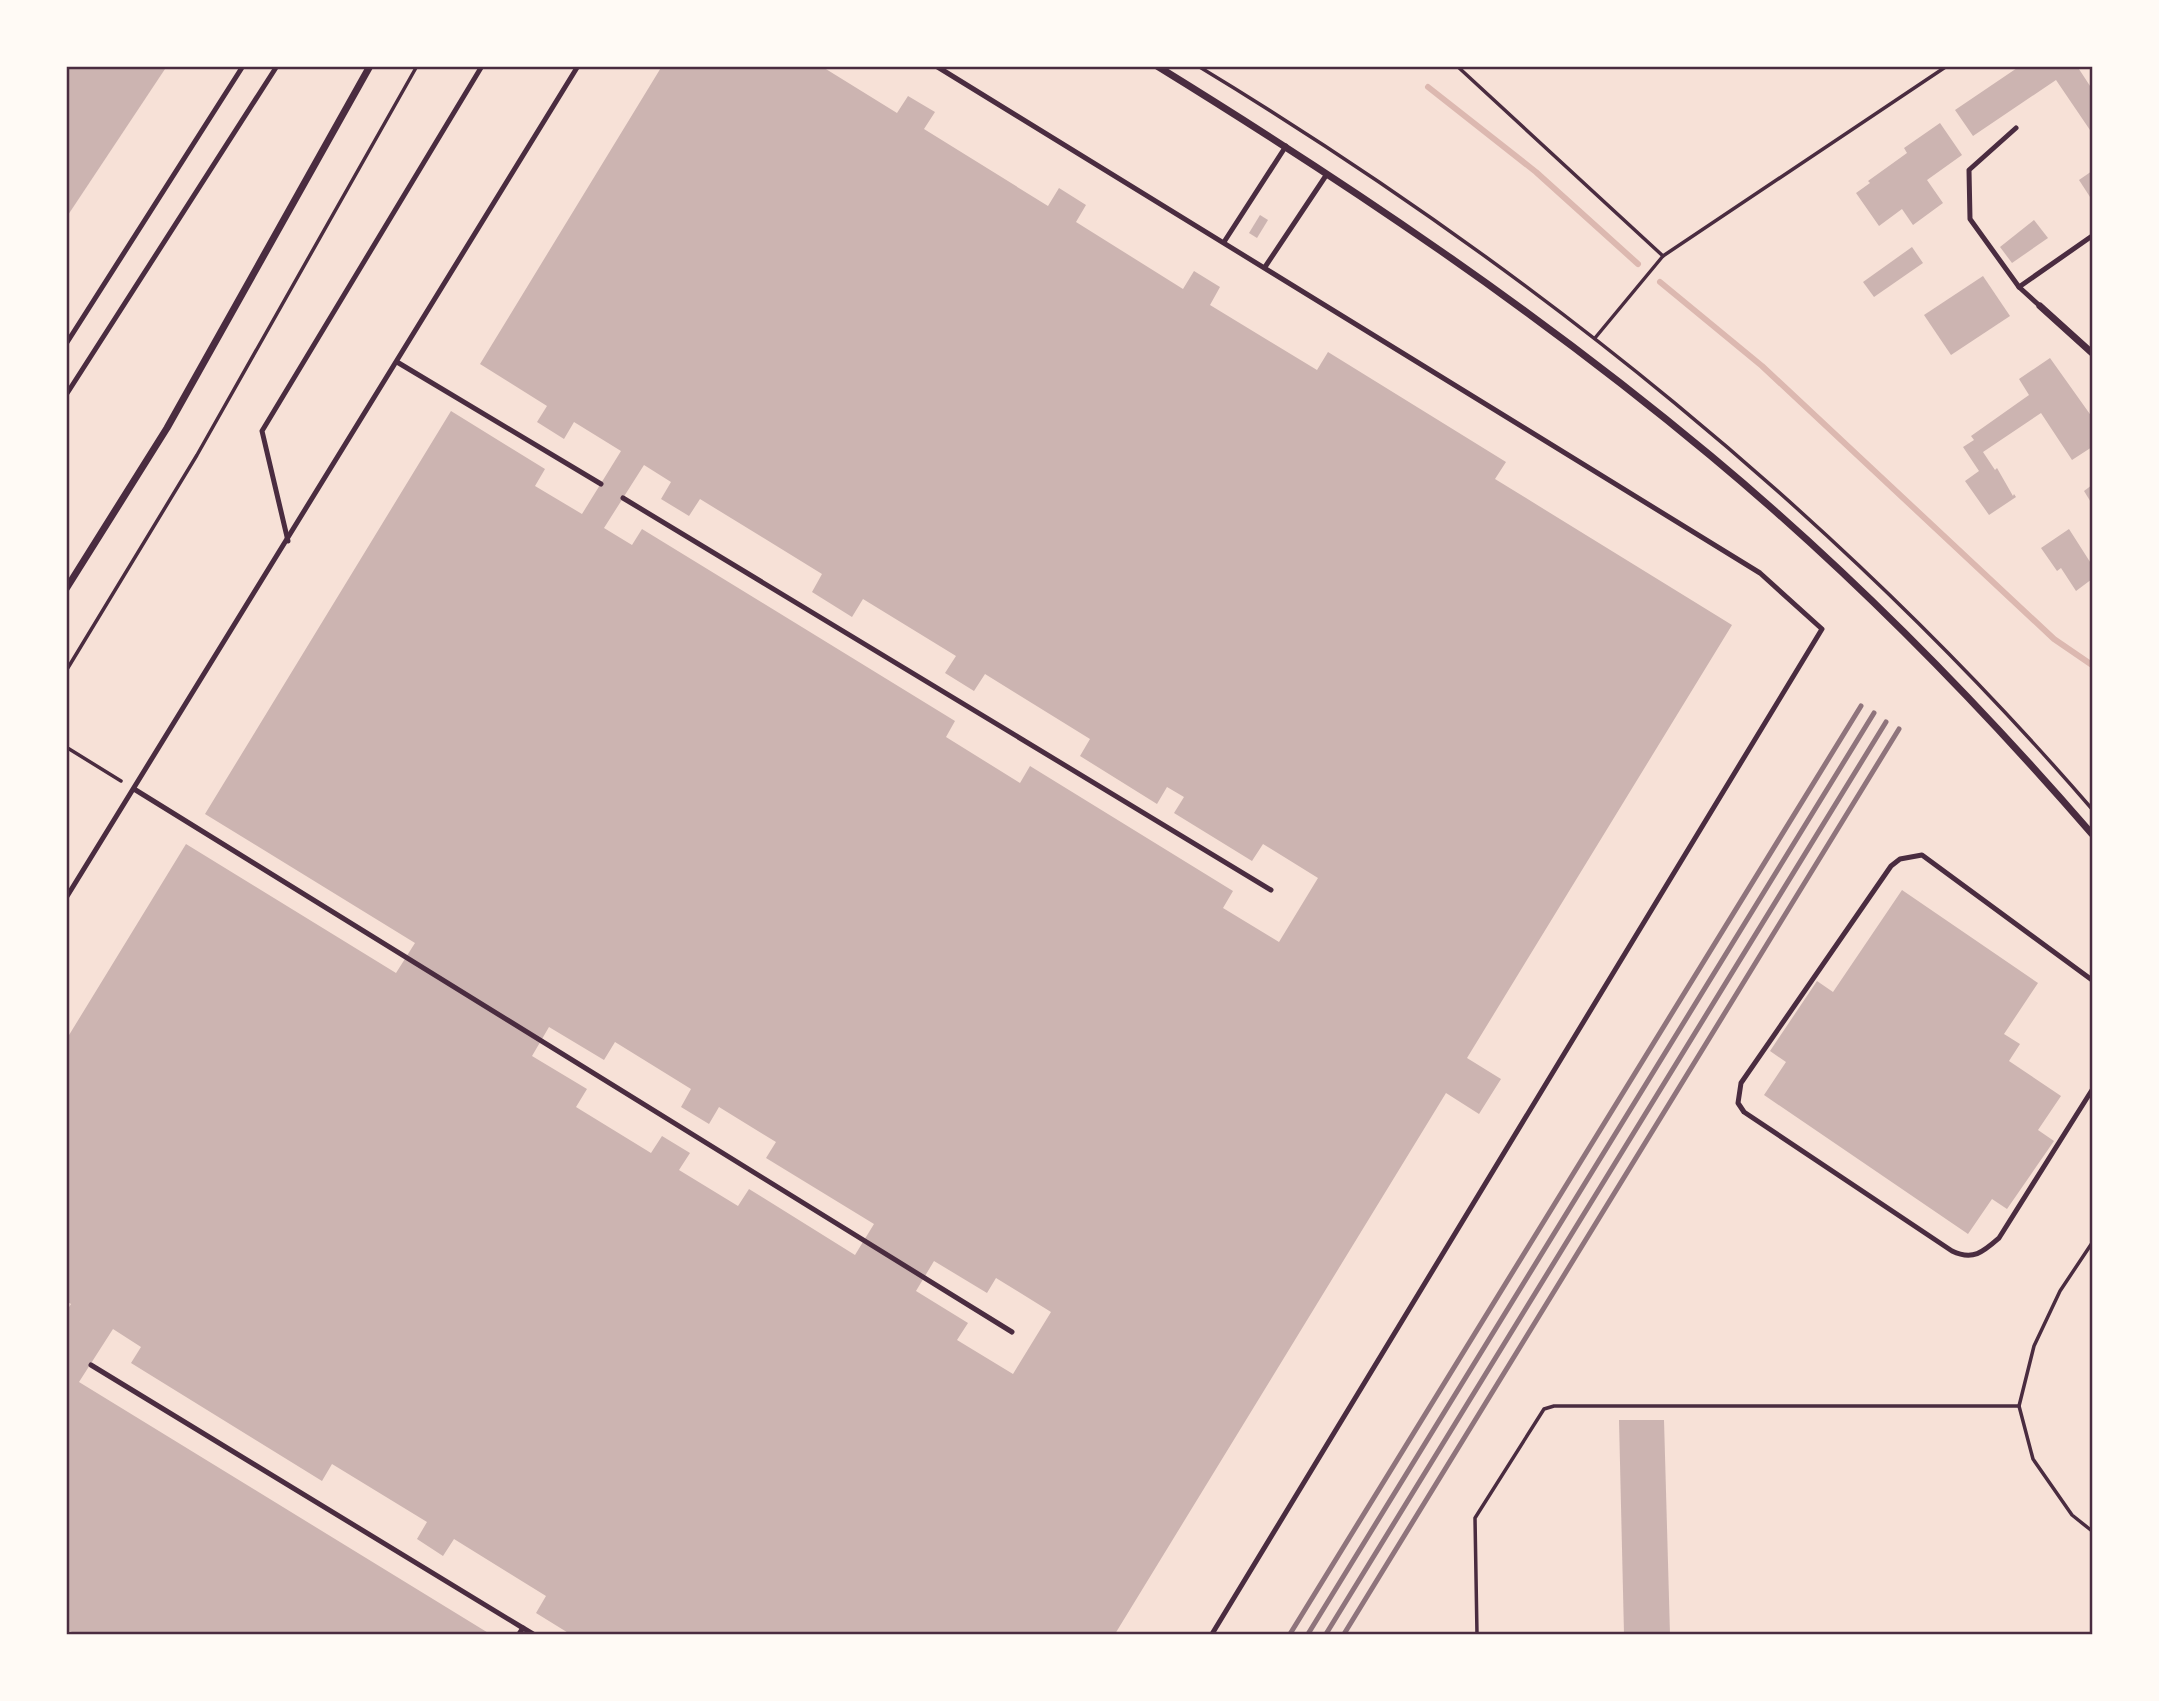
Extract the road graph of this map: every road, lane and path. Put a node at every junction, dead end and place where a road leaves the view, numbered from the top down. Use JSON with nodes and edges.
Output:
{"nodes":[{"id":1,"x":243,"y":66,"type":"edge"},
{"id":2,"x":276,"y":66,"type":"edge"},
{"id":3,"x":370,"y":66,"type":"edge"},
{"id":4,"x":417,"y":66,"type":"edge"},
{"id":5,"x":482,"y":66,"type":"edge"},
{"id":6,"x":578,"y":66,"type":"edge"},
{"id":7,"x":936,"y":66,"type":"edge"},
{"id":8,"x":1157,"y":66,"type":"edge"},
{"id":9,"x":1457,"y":66,"type":"edge"},
{"id":10,"x":1947,"y":66,"type":"edge"},
{"id":11,"x":2016,"y":128,"type":"dead end"},
{"id":12,"x":1286,"y":146,"type":"junction"},
{"id":13,"x":1328,"y":173,"type":"junction"},
{"id":14,"x":2092,"y":236,"type":"edge"},
{"id":15,"x":1224,"y":242,"type":"junction"},
{"id":16,"x":1663,"y":256,"type":"junction"},
{"id":17,"x":1265,"y":267,"type":"junction"},
{"id":18,"x":2019,"y":287,"type":"junction"},
{"id":19,"x":2040,"y":306,"type":"joint"},
{"id":20,"x":1595,"y":338,"type":"dead end"},
{"id":21,"x":66,"y":344,"type":"edge"},
{"id":22,"x":2092,"y":353,"type":"edge"},
{"id":23,"x":397,"y":362,"type":"junction"},
{"id":24,"x":66,"y":395,"type":"edge"},
{"id":25,"x":601,"y":484,"type":"dead end"},
{"id":26,"x":623,"y":498,"type":"dead end"},
{"id":27,"x":288,"y":541,"type":"junction"},
{"id":28,"x":66,"y":589,"type":"edge"},
{"id":29,"x":66,"y":671,"type":"edge"},
{"id":30,"x":66,"y":747,"type":"edge"},
{"id":31,"x":134,"y":789,"type":"junction"},
{"id":32,"x":2092,"y":834,"type":"edge"},
{"id":33,"x":1272,"y":890,"type":"dead end"},
{"id":34,"x":66,"y":898,"type":"edge"},
{"id":35,"x":2092,"y":980,"type":"edge"},
{"id":36,"x":2092,"y":1090,"type":"edge"},
{"id":37,"x":2092,"y":1243,"type":"edge"},
{"id":38,"x":1012,"y":1332,"type":"dead end"},
{"id":39,"x":91,"y":1365,"type":"dead end"},
{"id":40,"x":2020,"y":1406,"type":"junction"},
{"id":41,"x":2092,"y":1531,"type":"edge"},
{"id":42,"x":523,"y":1628,"type":"junction"},
{"id":43,"x":519,"y":1634,"type":"edge"},
{"id":44,"x":533,"y":1634,"type":"edge"},
{"id":45,"x":1212,"y":1634,"type":"edge"},
{"id":46,"x":1477,"y":1634,"type":"edge"}],
"edges":[{"from":1,"to":21,"type":"lane"},
{"from":2,"to":24,"type":"lane"},
{"from":3,"to":28,"type":"street"},
{"from":4,"to":29,"type":"path"},
{"from":5,"to":27,"type":"lane"},
{"from":6,"to":23,"type":"lane"},
{"from":7,"to":15,"type":"lane"},
{"from":8,"to":12,"type":"street"},
{"from":9,"to":16,"type":"path"},
{"from":10,"to":16,"type":"path"},
{"from":11,"to":18,"type":"lane"},
{"from":12,"to":13,"type":"street"},
{"from":12,"to":15,"type":"lane"},
{"from":13,"to":17,"type":"lane"},
{"from":13,"to":32,"type":"street"},
{"from":14,"to":18,"type":"lane"},
{"from":15,"to":17,"type":"lane"},
{"from":16,"to":20,"type":"path"},
{"from":17,"to":45,"type":"lane"},
{"from":18,"to":19,"type":"lane"},
{"from":19,"to":22,"type":"street"},
{"from":23,"to":25,"type":"lane"},
{"from":23,"to":27,"type":"lane"},
{"from":26,"to":33,"type":"lane"},
{"from":27,"to":31,"type":"lane"},
{"from":30,"to":31,"type":"path"},
{"from":31,"to":34,"type":"lane"},
{"from":31,"to":38,"type":"lane"},
{"from":35,"to":36,"type":"lane"},
{"from":37,"to":40,"type":"path"},
{"from":39,"to":42,"type":"lane"},
{"from":40,"to":41,"type":"path"},
{"from":40,"to":46,"type":"path"},
{"from":42,"to":43,"type":"lane"},
{"from":42,"to":44,"type":"lane"}]}
